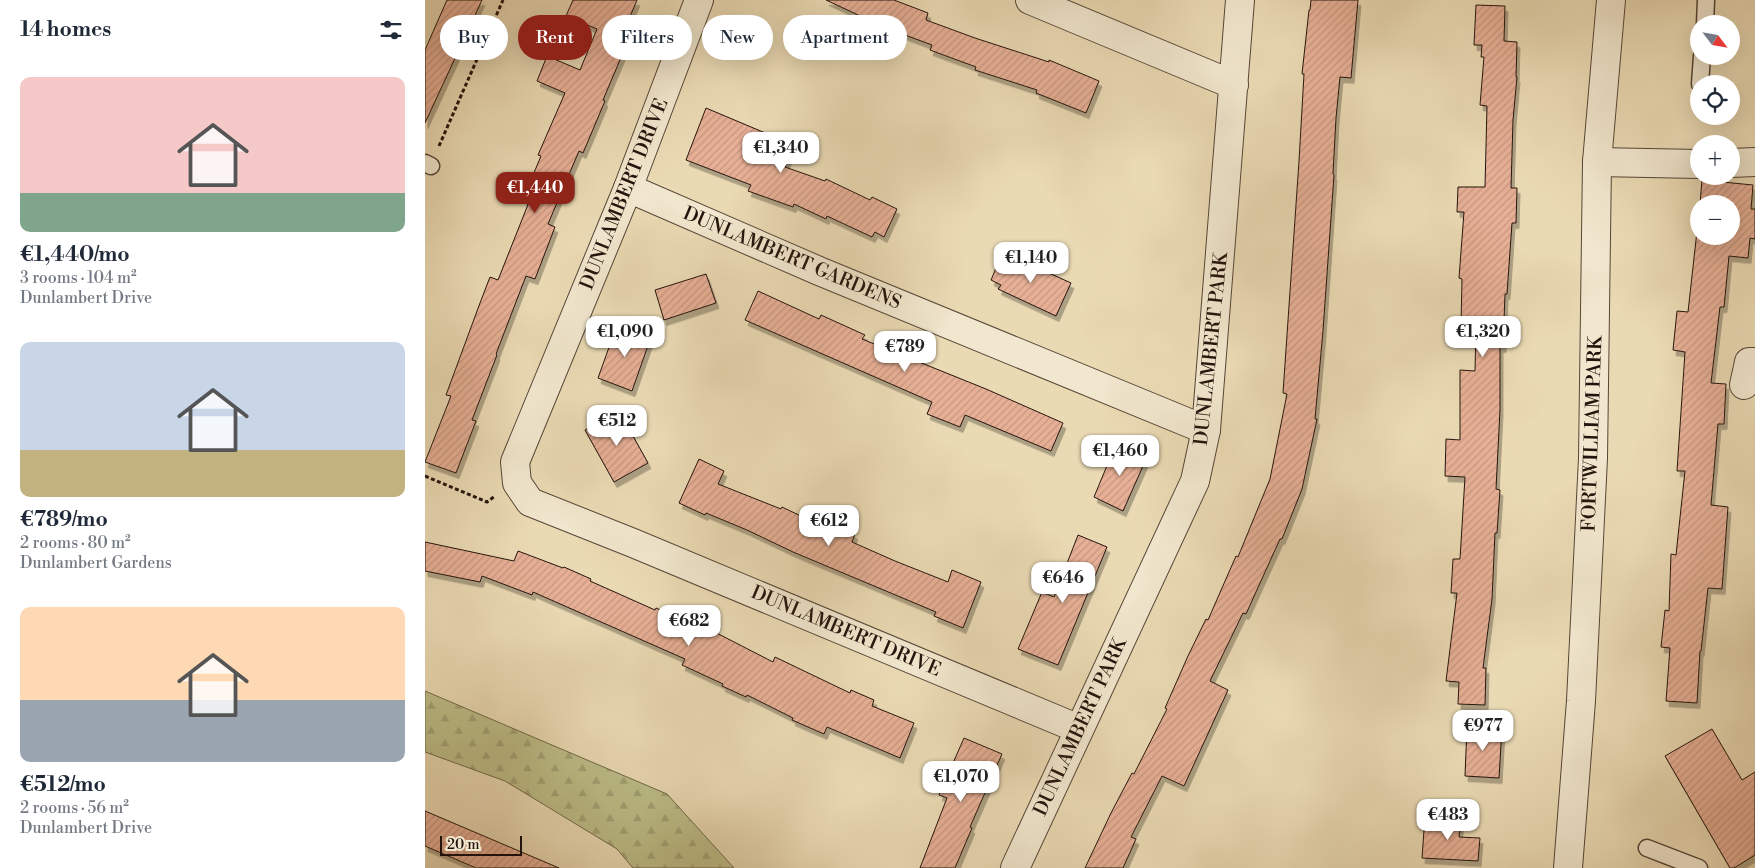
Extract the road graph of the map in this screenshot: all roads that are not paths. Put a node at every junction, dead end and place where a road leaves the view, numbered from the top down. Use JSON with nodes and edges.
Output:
{"nodes":[{"id":1,"x":699,"y":0,"type":"edge"},
{"id":2,"x":1030,"y":0,"type":"edge"},
{"id":3,"x":1240,"y":0,"type":"edge"},
{"id":4,"x":1611,"y":0,"type":"edge"},
{"id":5,"x":1706,"y":0,"type":"edge"},
{"id":6,"x":1705,"y":15,"type":"edge"},
{"id":7,"x":1234,"y":85,"type":"junction"},
{"id":8,"x":1597,"y":162,"type":"junction"},
{"id":9,"x":1755,"y":162,"type":"edge"},
{"id":10,"x":1740,"y":163,"type":"edge"},
{"id":11,"x":1690,"y":164,"type":"edge"},
{"id":12,"x":628,"y":188,"type":"junction"},
{"id":13,"x":1206,"y":430,"type":"junction"},
{"id":14,"x":1079,"y":729,"type":"junction"},
{"id":15,"x":1647,"y":848,"type":"dead end"},
{"id":16,"x":1015,"y":868,"type":"edge"},
{"id":17,"x":1568,"y":868,"type":"edge"},
{"id":18,"x":1699,"y":868,"type":"edge"}],
"edges":[{"from":1,"to":12,"type":"street","name":"DUNLAMBERT DRIVE"},
{"from":2,"to":7,"type":"street"},
{"from":3,"to":7,"type":"street","name":"DUNLAMBERT PARK"},
{"from":4,"to":8,"type":"street","name":"FORTWILLIAM PARK"},
{"from":5,"to":6,"type":"lane"},
{"from":7,"to":13,"type":"street","name":"DUNLAMBERT PARK"},
{"from":8,"to":11,"type":"street"},
{"from":8,"to":17,"type":"street","name":"FORTWILLIAM PARK"},
{"from":9,"to":10,"type":"street"},
{"from":12,"to":13,"type":"street","name":"DUNLAMBERT GARDENS"},
{"from":12,"to":14,"type":"street","name":"DUNLAMBERT DRIVE"},
{"from":13,"to":14,"type":"street","name":"DUNLAMBERT PARK"},
{"from":14,"to":16,"type":"street","name":"DUNLAMBERT PARK"},
{"from":15,"to":18,"type":"lane"}]}
